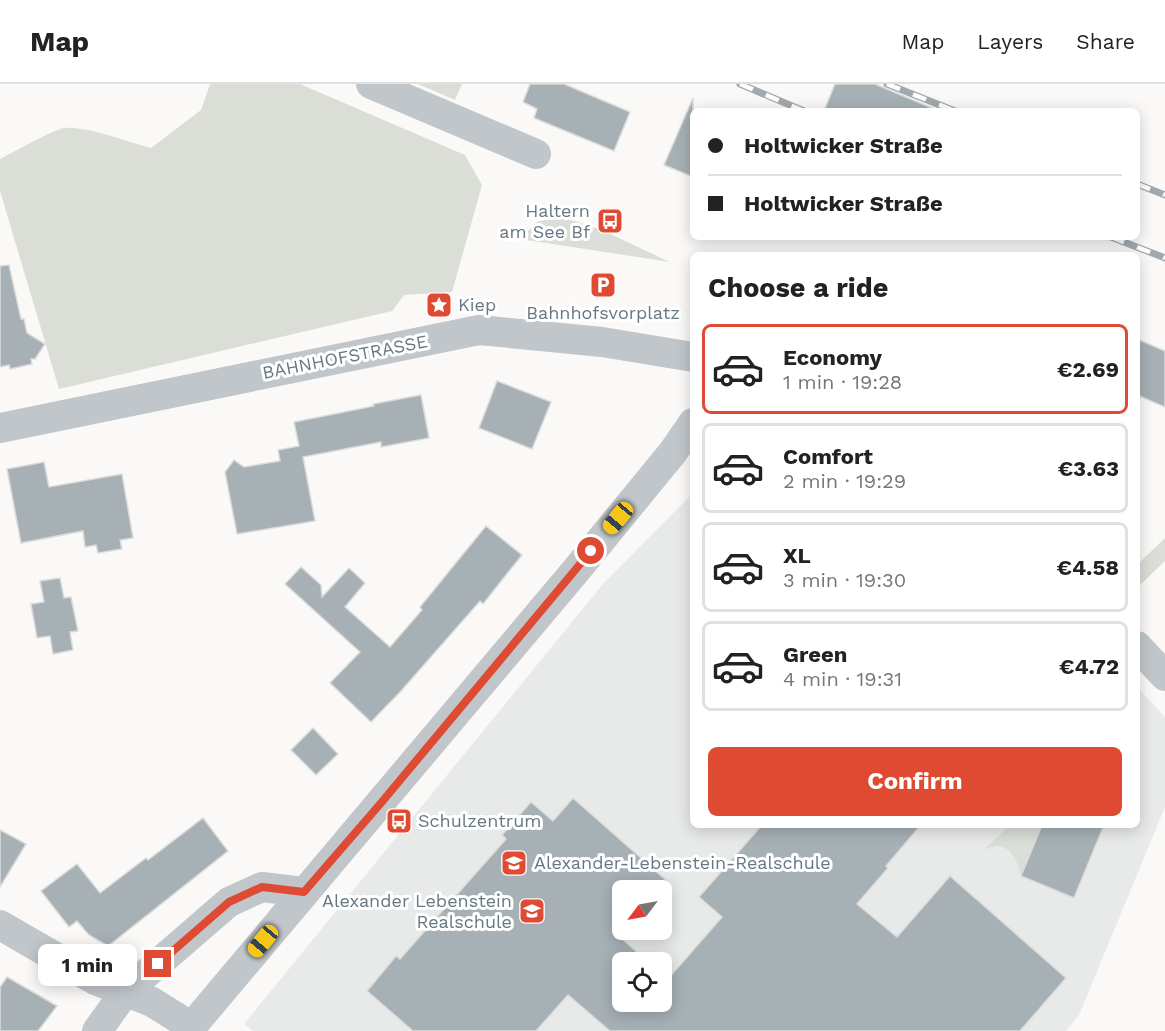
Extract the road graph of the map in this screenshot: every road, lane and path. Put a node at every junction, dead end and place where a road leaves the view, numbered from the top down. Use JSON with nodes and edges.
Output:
{"nodes":[{"id":1,"x":371,"y":84,"type":"edge"},
{"id":2,"x":536,"y":154,"type":"dead end"},
{"id":3,"x":690,"y":357,"type":"edge"},
{"id":4,"x":690,"y":427,"type":"edge"},
{"id":5,"x":0,"y":428,"type":"edge"},
{"id":6,"x":1140,"y":649,"type":"edge"},
{"id":7,"x":1165,"y":676,"type":"edge"},
{"id":8,"x":304,"y":892,"type":"junction"},
{"id":9,"x":0,"y":925,"type":"edge"},
{"id":10,"x":125,"y":992,"type":"junction"},
{"id":11,"x":190,"y":1029,"type":"edge"},
{"id":12,"x":97,"y":1031,"type":"edge"}],
"edges":[{"from":1,"to":2,"type":"street"},
{"from":3,"to":5,"type":"street","name":"BAHNHOFSTRASSE"},
{"from":4,"to":8,"type":"street"},
{"from":6,"to":7,"type":"street"},
{"from":8,"to":10,"type":"street"},
{"from":8,"to":11,"type":"street"},
{"from":9,"to":10,"type":"street"},
{"from":10,"to":11,"type":"street"},
{"from":10,"to":12,"type":"street"}]}
